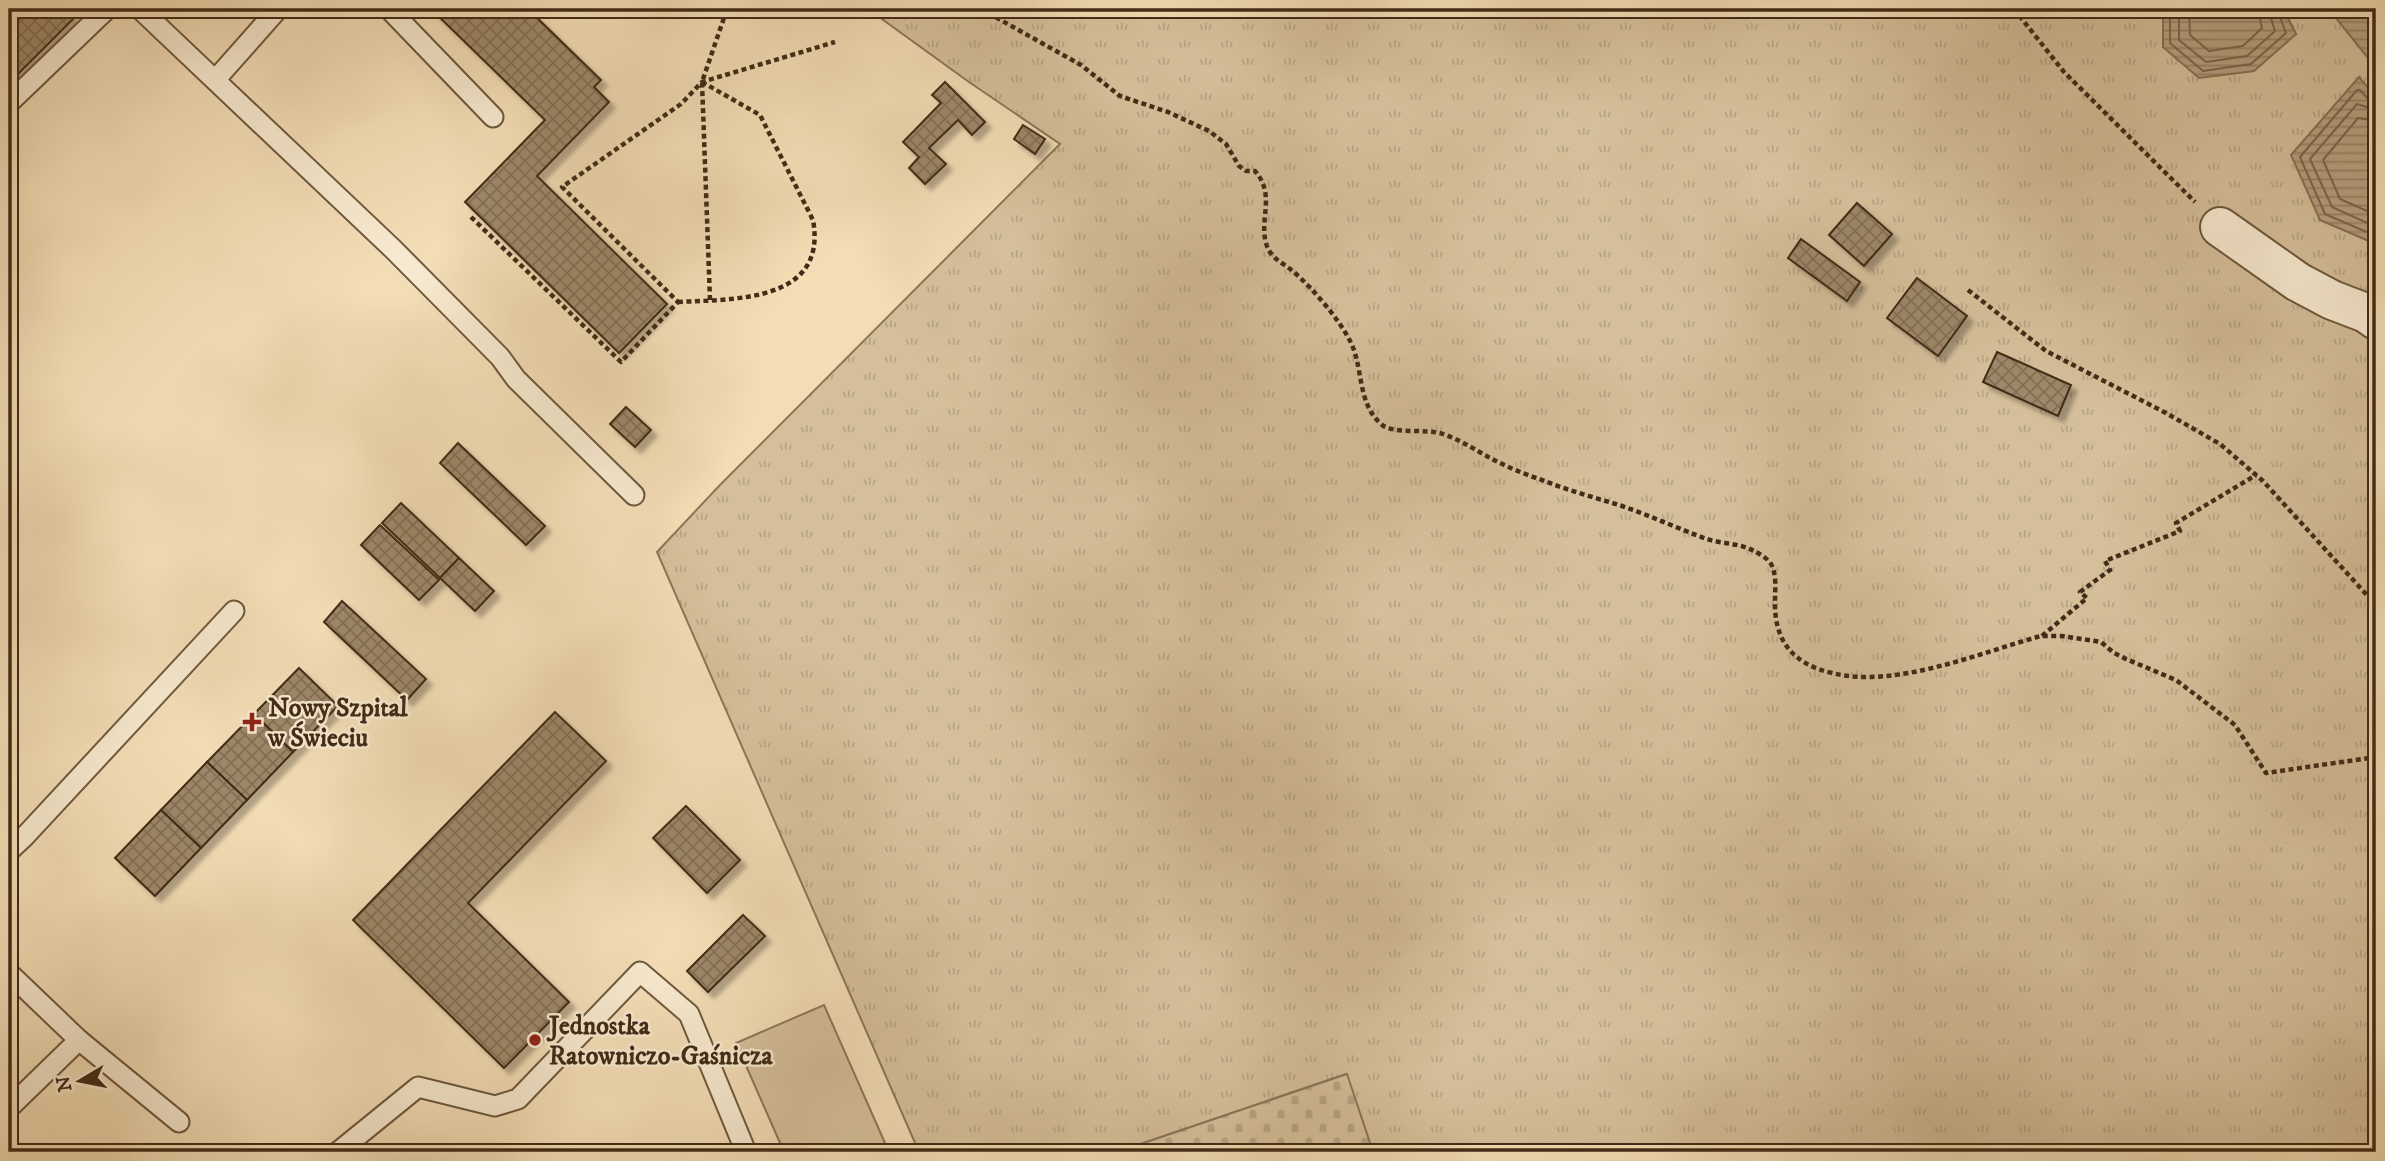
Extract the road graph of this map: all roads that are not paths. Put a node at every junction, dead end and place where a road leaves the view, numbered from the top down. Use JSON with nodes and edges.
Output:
{"nodes":[{"id":1,"x":107,"y":9,"type":"edge"},
{"id":2,"x":140,"y":9,"type":"edge"},
{"id":3,"x":278,"y":9,"type":"edge"},
{"id":4,"x":389,"y":9,"type":"edge"},
{"id":5,"x":216,"y":79,"type":"junction"},
{"id":6,"x":9,"y":103,"type":"edge"},
{"id":7,"x":493,"y":117,"type":"dead end"},
{"id":8,"x":2220,"y":227,"type":"road end"},
{"id":9,"x":2376,"y":320,"type":"edge"},
{"id":10,"x":634,"y":495,"type":"dead end"},
{"id":11,"x":234,"y":611,"type":"dead end"},
{"id":12,"x":9,"y":851,"type":"edge"},
{"id":13,"x":9,"y":973,"type":"edge"},
{"id":14,"x":79,"y":1040,"type":"junction"},
{"id":15,"x":9,"y":1108,"type":"edge"},
{"id":16,"x":179,"y":1122,"type":"dead end"},
{"id":17,"x":338,"y":1152,"type":"edge"},
{"id":18,"x":746,"y":1152,"type":"edge"}],
"edges":[{"from":1,"to":6,"type":"lane"},
{"from":2,"to":5,"type":"lane"},
{"from":3,"to":5,"type":"lane"},
{"from":4,"to":7,"type":"lane"},
{"from":5,"to":10,"type":"lane"},
{"from":8,"to":9,"type":"street"},
{"from":11,"to":12,"type":"lane"},
{"from":13,"to":14,"type":"lane"},
{"from":14,"to":15,"type":"lane"},
{"from":14,"to":16,"type":"lane"},
{"from":17,"to":18,"type":"lane"}]}
